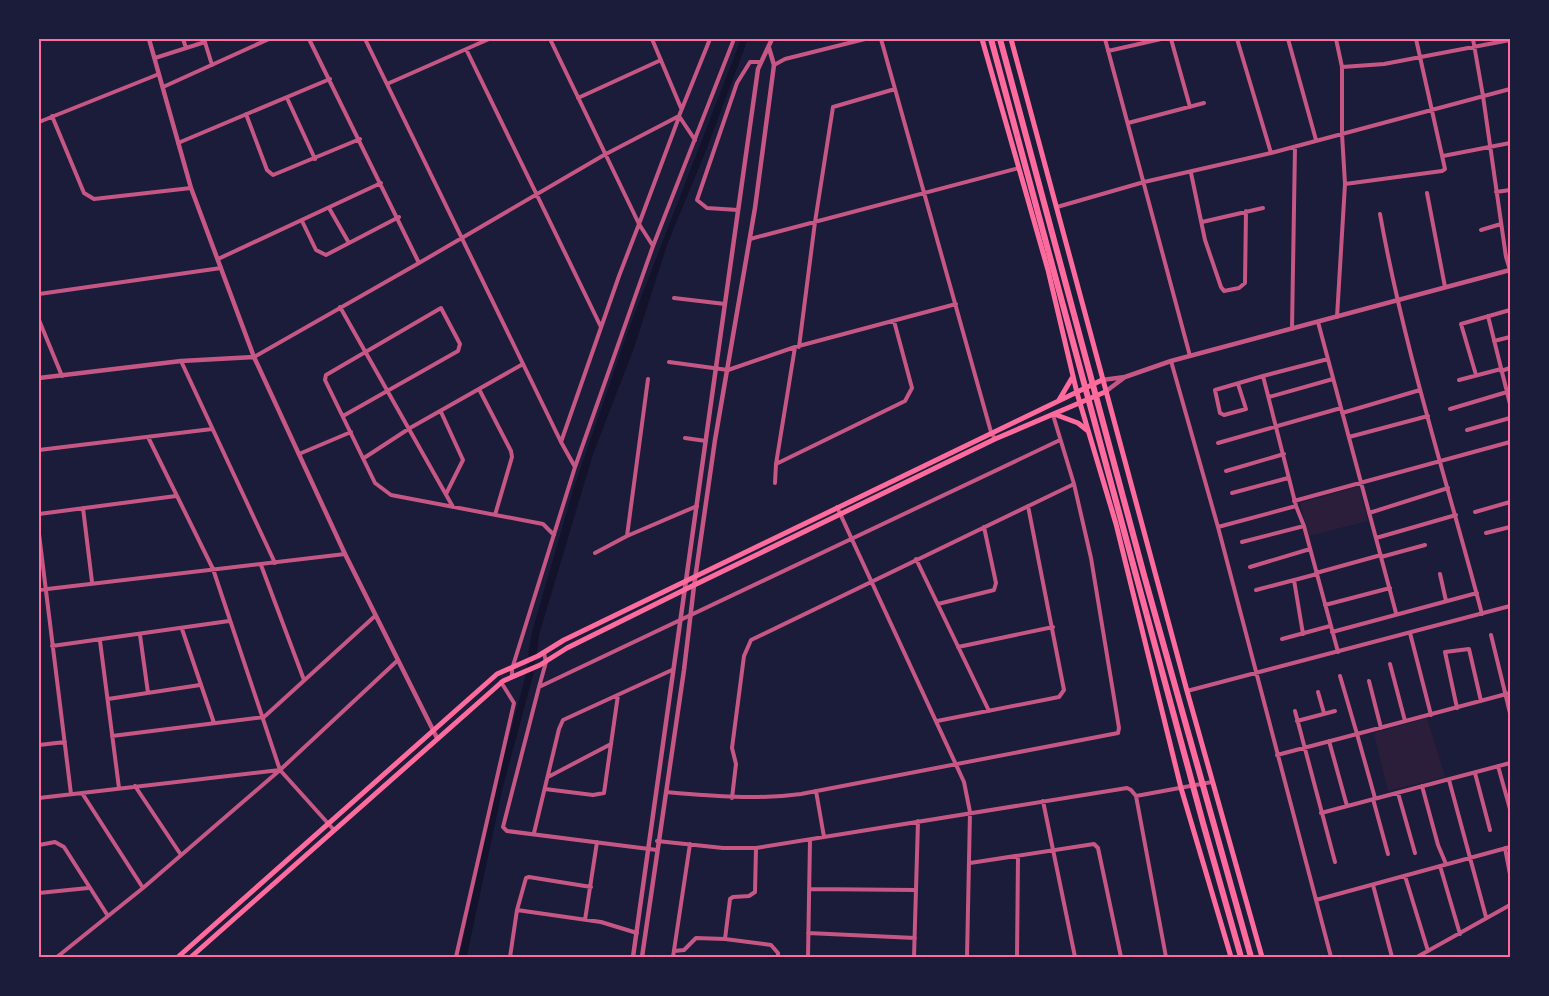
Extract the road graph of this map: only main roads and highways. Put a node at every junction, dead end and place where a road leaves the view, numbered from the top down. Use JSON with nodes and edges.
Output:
{"nodes":[{"id":1,"x":982,"y":39,"type":"edge"},
{"id":2,"x":991,"y":39,"type":"edge"},
{"id":3,"x":1000,"y":39,"type":"edge"},
{"id":4,"x":1011,"y":39,"type":"edge"},
{"id":5,"x":1073,"y":375,"type":"junction"},
{"id":6,"x":1102,"y":380,"type":"junction"},
{"id":7,"x":1105,"y":392,"type":"junction"},
{"id":8,"x":1077,"y":393,"type":"junction"},
{"id":9,"x":1057,"y":403,"type":"junction"},
{"id":10,"x":1080,"y":403,"type":"junction"},
{"id":11,"x":1053,"y":414,"type":"junction"},
{"id":12,"x":1088,"y":432,"type":"junction"},
{"id":13,"x":178,"y":957,"type":"edge"},
{"id":14,"x":191,"y":957,"type":"edge"},
{"id":15,"x":1231,"y":957,"type":"edge"},
{"id":16,"x":1241,"y":957,"type":"edge"},
{"id":17,"x":1251,"y":957,"type":"edge"},
{"id":18,"x":1262,"y":957,"type":"edge"}],
"edges":[{"from":1,"to":5,"type":"main road"},
{"from":2,"to":16,"type":"highway"},
{"from":3,"to":17,"type":"highway"},
{"from":4,"to":6,"type":"main road"},
{"from":5,"to":8,"type":"main road"},
{"from":5,"to":9,"type":"main road"},
{"from":6,"to":7,"type":"main road"},
{"from":6,"to":8,"type":"main road"},
{"from":7,"to":10,"type":"main road"},
{"from":7,"to":18,"type":"main road"},
{"from":8,"to":9,"type":"main road"},
{"from":8,"to":10,"type":"main road"},
{"from":9,"to":13,"type":"main road"},
{"from":10,"to":11,"type":"main road"},
{"from":10,"to":12,"type":"main road"},
{"from":11,"to":12,"type":"main road"},
{"from":11,"to":14,"type":"main road"},
{"from":12,"to":15,"type":"main road"}]}
